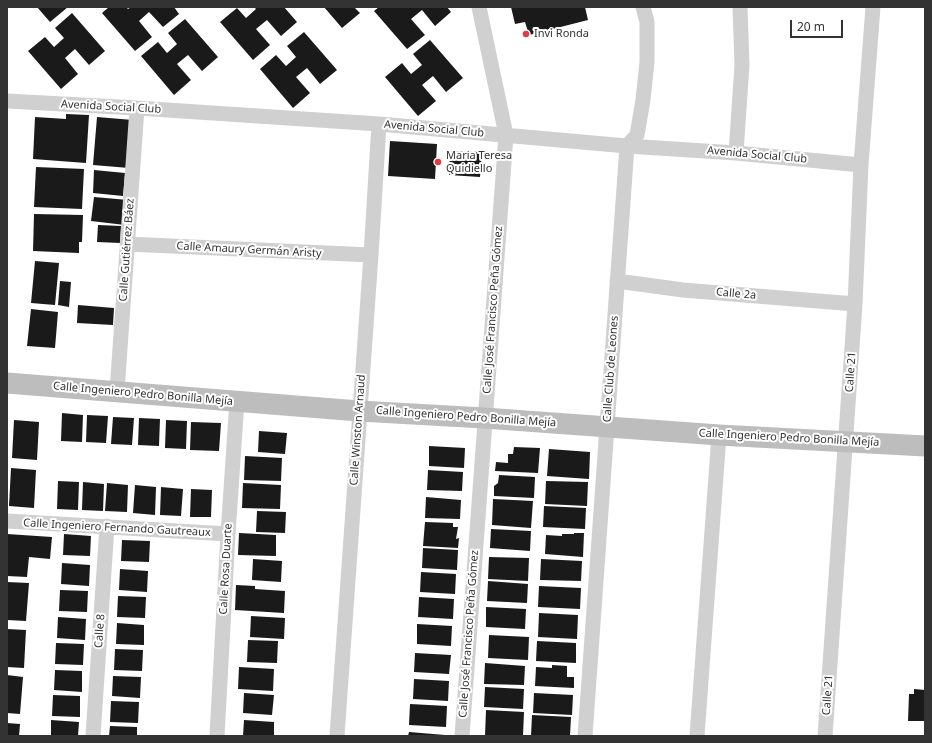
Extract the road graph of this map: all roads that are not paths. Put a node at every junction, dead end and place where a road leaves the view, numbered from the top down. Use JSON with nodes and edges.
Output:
{"nodes":[{"id":1,"x":479,"y":7,"type":"edge"},
{"id":2,"x":643,"y":7,"type":"edge"},
{"id":3,"x":740,"y":7,"type":"edge"},
{"id":4,"x":873,"y":7,"type":"edge"},
{"id":5,"x":7,"y":101,"type":"edge"},
{"id":6,"x":137,"y":108,"type":"junction"},
{"id":7,"x":379,"y":124,"type":"junction"},
{"id":8,"x":506,"y":134,"type":"junction"},
{"id":9,"x":627,"y":146,"type":"junction"},
{"id":10,"x":736,"y":153,"type":"junction"},
{"id":11,"x":861,"y":165,"type":"junction"},
{"id":12,"x":127,"y":244,"type":"junction"},
{"id":13,"x":371,"y":255,"type":"junction"},
{"id":14,"x":617,"y":282,"type":"junction"},
{"id":15,"x":855,"y":304,"type":"junction"},
{"id":16,"x":7,"y":383,"type":"edge"},
{"id":17,"x":117,"y":391,"type":"junction"},
{"id":18,"x":237,"y":401,"type":"junction"},
{"id":19,"x":359,"y":411,"type":"junction"},
{"id":20,"x":484,"y":418,"type":"junction"},
{"id":21,"x":607,"y":426,"type":"junction"},
{"id":22,"x":718,"y":435,"type":"junction"},
{"id":23,"x":846,"y":442,"type":"junction"},
{"id":24,"x":925,"y":446,"type":"edge"},
{"id":25,"x":7,"y":521,"type":"edge"},
{"id":26,"x":107,"y":526,"type":"junction"},
{"id":27,"x":228,"y":534,"type":"junction"},
{"id":28,"x":93,"y":736,"type":"edge"},
{"id":29,"x":217,"y":736,"type":"edge"},
{"id":30,"x":337,"y":736,"type":"edge"},
{"id":31,"x":462,"y":736,"type":"edge"},
{"id":32,"x":585,"y":736,"type":"edge"},
{"id":33,"x":697,"y":736,"type":"edge"},
{"id":34,"x":825,"y":736,"type":"edge"}],
"edges":[{"from":1,"to":8,"type":"street","name":"Calle José Francisco Peña Gómez"},
{"from":2,"to":9,"type":"street","name":"Calle Club de Leones"},
{"from":3,"to":10,"type":"street"},
{"from":4,"to":11,"type":"street","name":"Calle 21"},
{"from":5,"to":6,"type":"street","name":"Avenida Social Club"},
{"from":6,"to":7,"type":"street","name":"Avenida Social Club"},
{"from":6,"to":12,"type":"street","name":"Calle Gutiérrez Báez"},
{"from":7,"to":8,"type":"street","name":"Avenida Social Club"},
{"from":7,"to":13,"type":"street","name":"Calle Winston Arnaud"},
{"from":8,"to":9,"type":"street","name":"Avenida Social Club"},
{"from":8,"to":20,"type":"street","name":"Calle José Francisco Peña Gómez"},
{"from":9,"to":10,"type":"street","name":"Avenida Social Club"},
{"from":9,"to":14,"type":"street","name":"Calle Club de Leones"},
{"from":10,"to":11,"type":"street","name":"Avenida Social Club"},
{"from":11,"to":15,"type":"street","name":"Calle 21"},
{"from":12,"to":13,"type":"street","name":"Calle Amaury Germán Aristy"},
{"from":12,"to":17,"type":"street","name":"Calle Gutiérrez Báez"},
{"from":13,"to":19,"type":"street","name":"Calle Winston Arnaud"},
{"from":14,"to":15,"type":"street","name":"Calle 2a"},
{"from":14,"to":21,"type":"street","name":"Calle Club de Leones"},
{"from":15,"to":23,"type":"street","name":"Calle 21"},
{"from":16,"to":17,"type":"street","name":"Calle Ingeniero Pedro Bonilla Mejía"},
{"from":17,"to":18,"type":"street","name":"Calle Ingeniero Pedro Bonilla Mejía"},
{"from":18,"to":19,"type":"street","name":"Calle Ingeniero Pedro Bonilla Mejía"},
{"from":18,"to":27,"type":"street","name":"Calle Rosa Duarte"},
{"from":19,"to":20,"type":"street","name":"Calle Ingeniero Pedro Bonilla Mejía"},
{"from":19,"to":30,"type":"street","name":"Calle Winston Arnaud"},
{"from":20,"to":21,"type":"street","name":"Calle Ingeniero Pedro Bonilla Mejía"},
{"from":20,"to":31,"type":"street","name":"Calle José Francisco Peña Gómez"},
{"from":21,"to":22,"type":"street","name":"Calle Ingeniero Pedro Bonilla Mejía"},
{"from":21,"to":32,"type":"street","name":"Calle Club de Leones"},
{"from":22,"to":23,"type":"street","name":"Calle Ingeniero Pedro Bonilla Mejía"},
{"from":22,"to":33,"type":"street"},
{"from":23,"to":24,"type":"street","name":"Calle Ingeniero Pedro Bonilla Mejía"},
{"from":23,"to":34,"type":"street","name":"Calle 21"},
{"from":25,"to":26,"type":"street","name":"Calle Ingeniero Fernando Gautreaux"},
{"from":26,"to":27,"type":"street","name":"Calle Ingeniero Fernando Gautreaux"},
{"from":26,"to":28,"type":"street","name":"Calle 8"},
{"from":27,"to":29,"type":"street","name":"Calle Rosa Duarte"}]}
